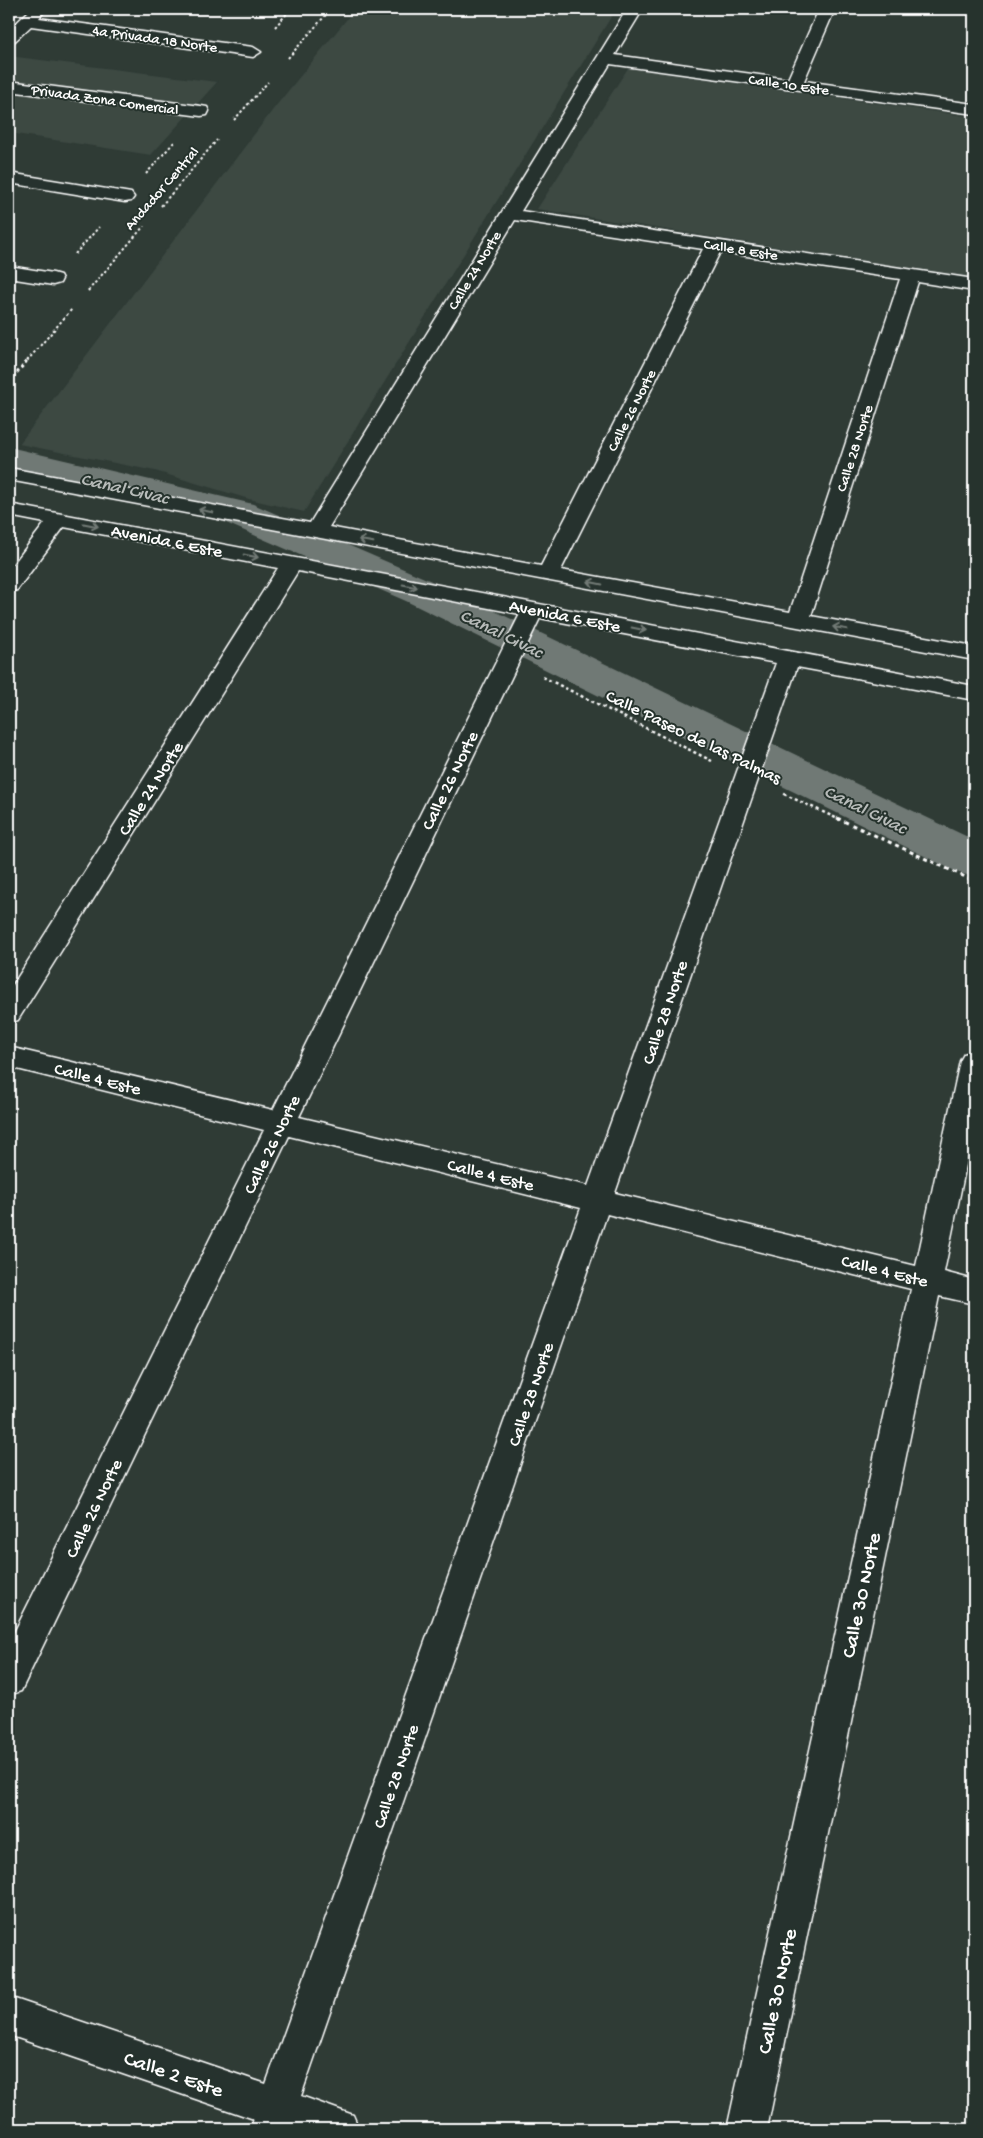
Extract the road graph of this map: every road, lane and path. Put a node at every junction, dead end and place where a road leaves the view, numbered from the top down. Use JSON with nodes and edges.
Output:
{"nodes":[{"id":1,"x":41,"y":9,"type":"edge"},
{"id":2,"x":291,"y":9,"type":"edge"},
{"id":3,"x":331,"y":9,"type":"edge"},
{"id":4,"x":635,"y":9,"type":"edge"},
{"id":5,"x":827,"y":9,"type":"edge"},
{"id":6,"x":27,"y":21,"type":"junction"},
{"id":7,"x":9,"y":38,"type":"edge"},
{"id":8,"x":253,"y":52,"type":"joint"},
{"id":9,"x":603,"y":58,"type":"junction"},
{"id":10,"x":286,"y":61,"type":"dead end"},
{"id":11,"x":273,"y":76,"type":"dead end"},
{"id":12,"x":794,"y":84,"type":"junction"},
{"id":13,"x":9,"y":86,"type":"edge"},
{"id":14,"x":974,"y":109,"type":"edge"},
{"id":15,"x":201,"y":111,"type":"joint"},
{"id":16,"x":234,"y":121,"type":"dead end"},
{"id":17,"x":221,"y":136,"type":"dead end"},
{"id":18,"x":9,"y":178,"type":"edge"},
{"id":19,"x":125,"y":197,"type":"junction"},
{"id":20,"x":157,"y":210,"type":"dead end"},
{"id":21,"x":508,"y":214,"type":"junction"},
{"id":22,"x":144,"y":225,"type":"dead end"},
{"id":23,"x":714,"y":245,"type":"junction"},
{"id":24,"x":9,"y":272,"type":"edge"},
{"id":25,"x":911,"y":275,"type":"junction"},
{"id":26,"x":53,"y":279,"type":"joint"},
{"id":27,"x":974,"y":285,"type":"edge"},
{"id":28,"x":86,"y":293,"type":"dead end"},
{"id":29,"x":73,"y":308,"type":"dead end"},
{"id":30,"x":9,"y":382,"type":"edge"},
{"id":31,"x":12,"y":480,"type":"edge"},
{"id":32,"x":9,"y":510,"type":"edge"},
{"id":33,"x":59,"y":519,"type":"junction"},
{"id":34,"x":315,"y":532,"type":"junction"},
{"id":35,"x":292,"y":563,"type":"junction"},
{"id":36,"x":548,"y":574,"type":"junction"},
{"id":37,"x":9,"y":585,"type":"edge"},
{"id":38,"x":533,"y":609,"type":"junction"},
{"id":39,"x":798,"y":620,"type":"junction"},
{"id":40,"x":877,"y":635,"type":"junction"},
{"id":41,"x":912,"y":642,"type":"junction"},
{"id":42,"x":974,"y":653,"type":"edge"},
{"id":43,"x":789,"y":658,"type":"junction"},
{"id":44,"x":509,"y":659,"type":"junction"},
{"id":45,"x":873,"y":674,"type":"junction"},
{"id":46,"x":911,"y":681,"type":"junction"},
{"id":47,"x":974,"y":693,"type":"edge"},
{"id":48,"x":747,"y":778,"type":"junction"},
{"id":49,"x":974,"y":881,"type":"edge"},
{"id":50,"x":9,"y":1013,"type":"edge"},
{"id":51,"x":9,"y":1056,"type":"edge"},
{"id":52,"x":974,"y":1061,"type":"edge"},
{"id":53,"x":282,"y":1123,"type":"junction"},
{"id":54,"x":598,"y":1200,"type":"junction"},
{"id":55,"x":926,"y":1280,"type":"junction"},
{"id":56,"x":974,"y":1292,"type":"edge"},
{"id":57,"x":9,"y":1679,"type":"edge"},
{"id":58,"x":9,"y":2016,"type":"edge"},
{"id":59,"x":274,"y":2119,"type":"edge"},
{"id":60,"x":339,"y":2129,"type":"edge"},
{"id":61,"x":747,"y":2129,"type":"edge"}],
"edges":[{"from":1,"to":6,"type":"street"},
{"from":2,"to":8,"type":"path"},
{"from":3,"to":10,"type":"path"},
{"from":4,"to":9,"type":"street","name":"Calle 24 Norte"},
{"from":5,"to":12,"type":"street"},
{"from":6,"to":7,"type":"street"},
{"from":6,"to":8,"type":"street","name":"4a Privada 18 Norte"},
{"from":9,"to":12,"type":"street","name":"Calle 10 Este"},
{"from":9,"to":21,"type":"street","name":"Calle 24 Norte"},
{"from":11,"to":16,"type":"path"},
{"from":12,"to":14,"type":"street","name":"Calle 10 Este"},
{"from":13,"to":15,"type":"street","name":"Privada Zona Comercial"},
{"from":15,"to":19,"type":"path","name":"Andador Central"},
{"from":17,"to":20,"type":"path","name":"Andador Central"},
{"from":18,"to":19,"type":"street"},
{"from":19,"to":26,"type":"path","name":"Andador Central"},
{"from":21,"to":23,"type":"street","name":"Calle 8 Este"},
{"from":21,"to":34,"type":"street","name":"Calle 24 Norte"},
{"from":22,"to":28,"type":"path","name":"Andador Central"},
{"from":23,"to":25,"type":"street","name":"Calle 8 Este"},
{"from":23,"to":36,"type":"street","name":"Calle 26 Norte"},
{"from":24,"to":26,"type":"street"},
{"from":25,"to":27,"type":"street","name":"Calle 8 Este"},
{"from":25,"to":39,"type":"street","name":"Calle 28 Norte"},
{"from":29,"to":30,"type":"path"},
{"from":34,"to":31,"type":"street","name":"Avenida 6 Este","one_way":true},
{"from":32,"to":33,"type":"street","name":"Avenida 6 Este"},
{"from":33,"to":35,"type":"street","name":"Avenida 6 Este","one_way":true},
{"from":33,"to":37,"type":"street"},
{"from":36,"to":34,"type":"street","name":"Avenida 6 Este","one_way":true},
{"from":35,"to":38,"type":"street","name":"Avenida 6 Este","one_way":true},
{"from":35,"to":50,"type":"street","name":"Calle 24 Norte"},
{"from":39,"to":36,"type":"street","name":"Avenida 6 Este","one_way":true},
{"from":38,"to":43,"type":"street","name":"Avenida 6 Este","one_way":true},
{"from":38,"to":44,"type":"street","name":"Calle 26 Norte"},
{"from":40,"to":39,"type":"street","name":"Avenida 6 Este","one_way":true},
{"from":40,"to":41,"type":"street","name":"Avenida 6 Este"},
{"from":40,"to":45,"type":"street"},
{"from":41,"to":42,"type":"street","name":"Avenida 6 Este"},
{"from":41,"to":46,"type":"street"},
{"from":43,"to":45,"type":"street","name":"Avenida 6 Este"},
{"from":43,"to":48,"type":"street","name":"Calle 28 Norte"},
{"from":44,"to":48,"type":"path","name":"Calle Paseo de las Palmas"},
{"from":44,"to":53,"type":"street","name":"Calle 26 Norte"},
{"from":45,"to":46,"type":"street","name":"Avenida 6 Este"},
{"from":46,"to":47,"type":"street","name":"Avenida 6 Este"},
{"from":48,"to":49,"type":"path","name":"Calle Paseo de las Palmas"},
{"from":48,"to":54,"type":"street","name":"Calle 28 Norte"},
{"from":51,"to":53,"type":"street","name":"Calle 4 Este"},
{"from":52,"to":55,"type":"street","name":"Calle 30 Norte"},
{"from":53,"to":54,"type":"street","name":"Calle 4 Este"},
{"from":53,"to":57,"type":"street","name":"Calle 26 Norte"},
{"from":54,"to":55,"type":"street","name":"Calle 4 Este"},
{"from":54,"to":59,"type":"street","name":"Calle 28 Norte"},
{"from":55,"to":56,"type":"street","name":"Calle 4 Este"},
{"from":55,"to":61,"type":"street","name":"Calle 30 Norte"},
{"from":58,"to":59,"type":"street","name":"Calle 2 Este"},
{"from":59,"to":60,"type":"street","name":"Calle 2 Este"}]}
